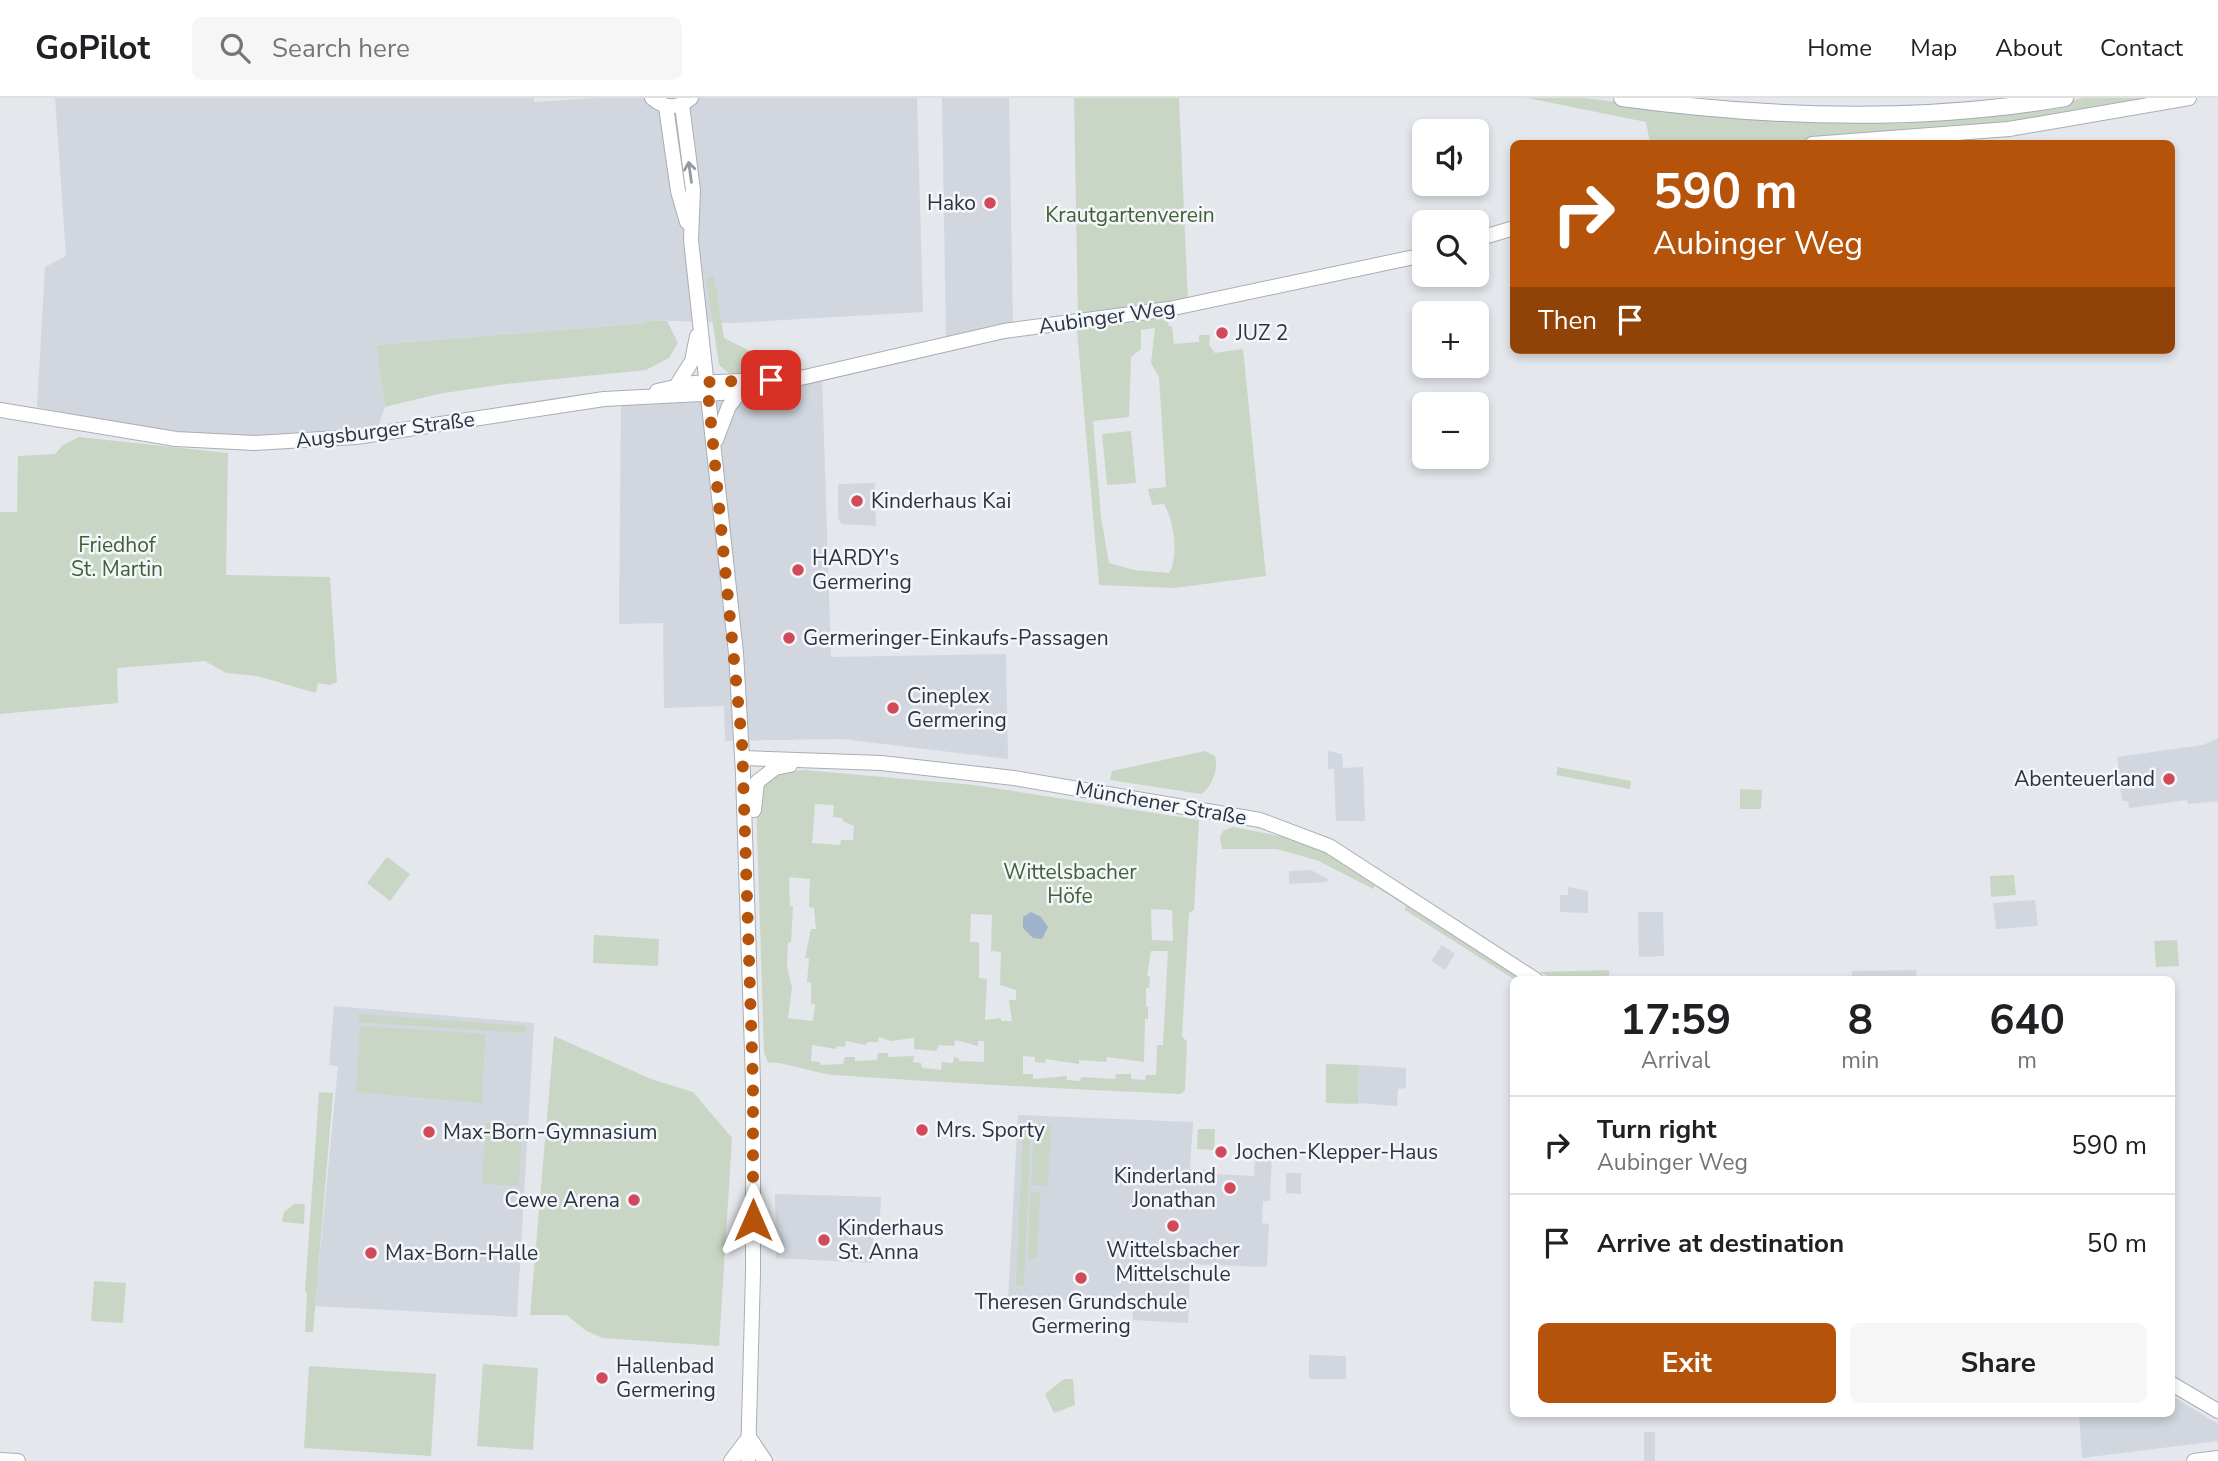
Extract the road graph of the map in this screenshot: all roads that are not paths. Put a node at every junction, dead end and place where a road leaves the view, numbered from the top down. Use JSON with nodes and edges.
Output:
{"nodes":[{"id":1,"x":652,"y":98,"type":"edge"},
{"id":2,"x":1622,"y":98,"type":"edge"},
{"id":3,"x":2065,"y":98,"type":"edge"},
{"id":4,"x":2189,"y":98,"type":"edge"},
{"id":5,"x":686,"y":101,"type":"edge"},
{"id":6,"x":666,"y":107,"type":"junction"},
{"id":7,"x":1865,"y":140,"type":"edge"},
{"id":8,"x":1510,"y":229,"type":"edge"},
{"id":9,"x":1489,"y":235,"type":"edge"},
{"id":10,"x":691,"y":240,"type":"junction"},
{"id":11,"x":1412,"y":258,"type":"edge"},
{"id":12,"x":699,"y":324,"type":"junction"},
{"id":13,"x":790,"y":379,"type":"junction"},
{"id":14,"x":677,"y":385,"type":"junction"},
{"id":15,"x":708,"y":389,"type":"junction"},
{"id":16,"x":740,"y":393,"type":"junction"},
{"id":17,"x":646,"y":395,"type":"junction"},
{"id":18,"x":0,"y":410,"type":"edge"},
{"id":19,"x":714,"y":444,"type":"junction"},
{"id":20,"x":743,"y":758,"type":"junction"},
{"id":21,"x":810,"y":760,"type":"junction"},
{"id":22,"x":747,"y":914,"type":"junction"},
{"id":23,"x":1530,"y":976,"type":"edge"},
{"id":24,"x":2175,"y":1386,"type":"edge"},
{"id":25,"x":2218,"y":1411,"type":"edge"},
{"id":26,"x":749,"y":1437,"type":"junction"},
{"id":27,"x":2218,"y":1458,"type":"edge"},
{"id":28,"x":0,"y":1460,"type":"edge"},
{"id":29,"x":18,"y":1461,"type":"edge"},
{"id":30,"x":731,"y":1461,"type":"edge"},
{"id":31,"x":748,"y":1461,"type":"edge"},
{"id":32,"x":765,"y":1461,"type":"edge"},
{"id":33,"x":2194,"y":1461,"type":"edge"}],
"edges":[{"from":1,"to":6,"type":"street"},
{"from":2,"to":3,"type":"main road"},
{"from":4,"to":7,"type":"street"},
{"from":5,"to":6,"type":"street"},
{"from":10,"to":5,"type":"street","one_way":true},
{"from":6,"to":10,"type":"street"},
{"from":8,"to":9,"type":"street"},
{"from":10,"to":12,"type":"street"},
{"from":11,"to":13,"type":"street","name":"Aubinger Weg"},
{"from":12,"to":14,"type":"street"},
{"from":12,"to":15,"type":"street"},
{"from":13,"to":15,"type":"street","name":"Aubinger Weg"},
{"from":13,"to":16,"type":"street","name":"Aubinger Weg"},
{"from":14,"to":15,"type":"street","name":"Augsburger Straße"},
{"from":14,"to":17,"type":"street","name":"Augsburger Straße"},
{"from":15,"to":16,"type":"street","name":"Aubinger Weg"},
{"from":15,"to":17,"type":"street","name":"Augsburger Straße"},
{"from":15,"to":19,"type":"street"},
{"from":16,"to":19,"type":"street"},
{"from":17,"to":18,"type":"street","name":"Augsburger Straße"},
{"from":19,"to":20,"type":"street"},
{"from":20,"to":21,"type":"street","name":"Münchener Straße"},
{"from":20,"to":22,"type":"street"},
{"from":21,"to":22,"type":"street"},
{"from":21,"to":23,"type":"street","name":"Münchener Straße"},
{"from":22,"to":26,"type":"street"},
{"from":24,"to":25,"type":"street"},
{"from":26,"to":30,"type":"street"},
{"from":26,"to":31,"type":"street"},
{"from":26,"to":32,"type":"street"},
{"from":27,"to":33,"type":"street"},
{"from":28,"to":29,"type":"street"}]}
